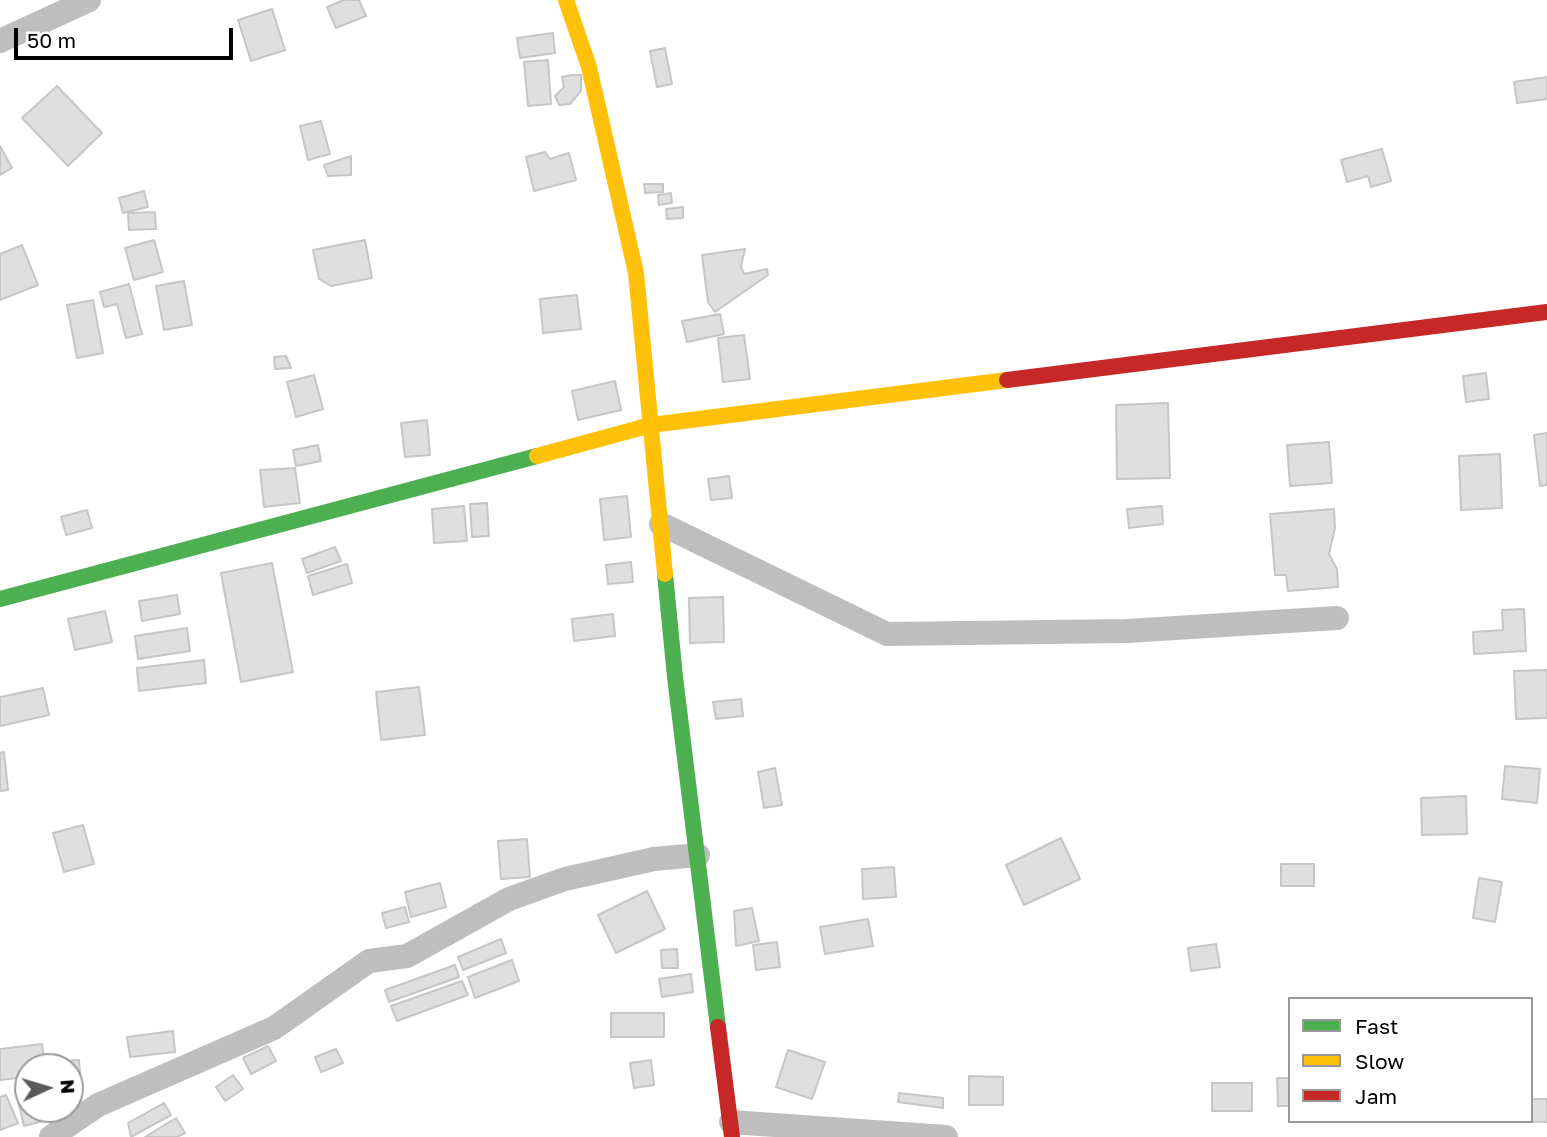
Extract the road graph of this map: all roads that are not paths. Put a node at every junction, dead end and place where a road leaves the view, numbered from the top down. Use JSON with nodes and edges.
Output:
{"nodes":[{"id":1,"x":89,"y":0,"type":"edge"},
{"id":2,"x":566,"y":0,"type":"edge"},
{"id":3,"x":0,"y":41,"type":"edge"},
{"id":4,"x":1547,"y":312,"type":"edge"},
{"id":5,"x":651,"y":425,"type":"junction"},
{"id":6,"x":661,"y":524,"type":"junction"},
{"id":7,"x":0,"y":599,"type":"edge"},
{"id":8,"x":1337,"y":618,"type":"dead end"},
{"id":9,"x":698,"y":855,"type":"junction"},
{"id":10,"x":732,"y":1129,"type":"edge"},
{"id":11,"x":51,"y":1137,"type":"edge"},
{"id":12,"x":946,"y":1137,"type":"edge"}],
"edges":[{"from":1,"to":3,"type":"street"},
{"from":2,"to":5,"type":"street"},
{"from":4,"to":5,"type":"street"},
{"from":5,"to":6,"type":"street"},
{"from":5,"to":7,"type":"street"},
{"from":6,"to":8,"type":"street"},
{"from":6,"to":9,"type":"street"},
{"from":9,"to":10,"type":"street"},
{"from":9,"to":11,"type":"street"},
{"from":10,"to":12,"type":"street"}]}
